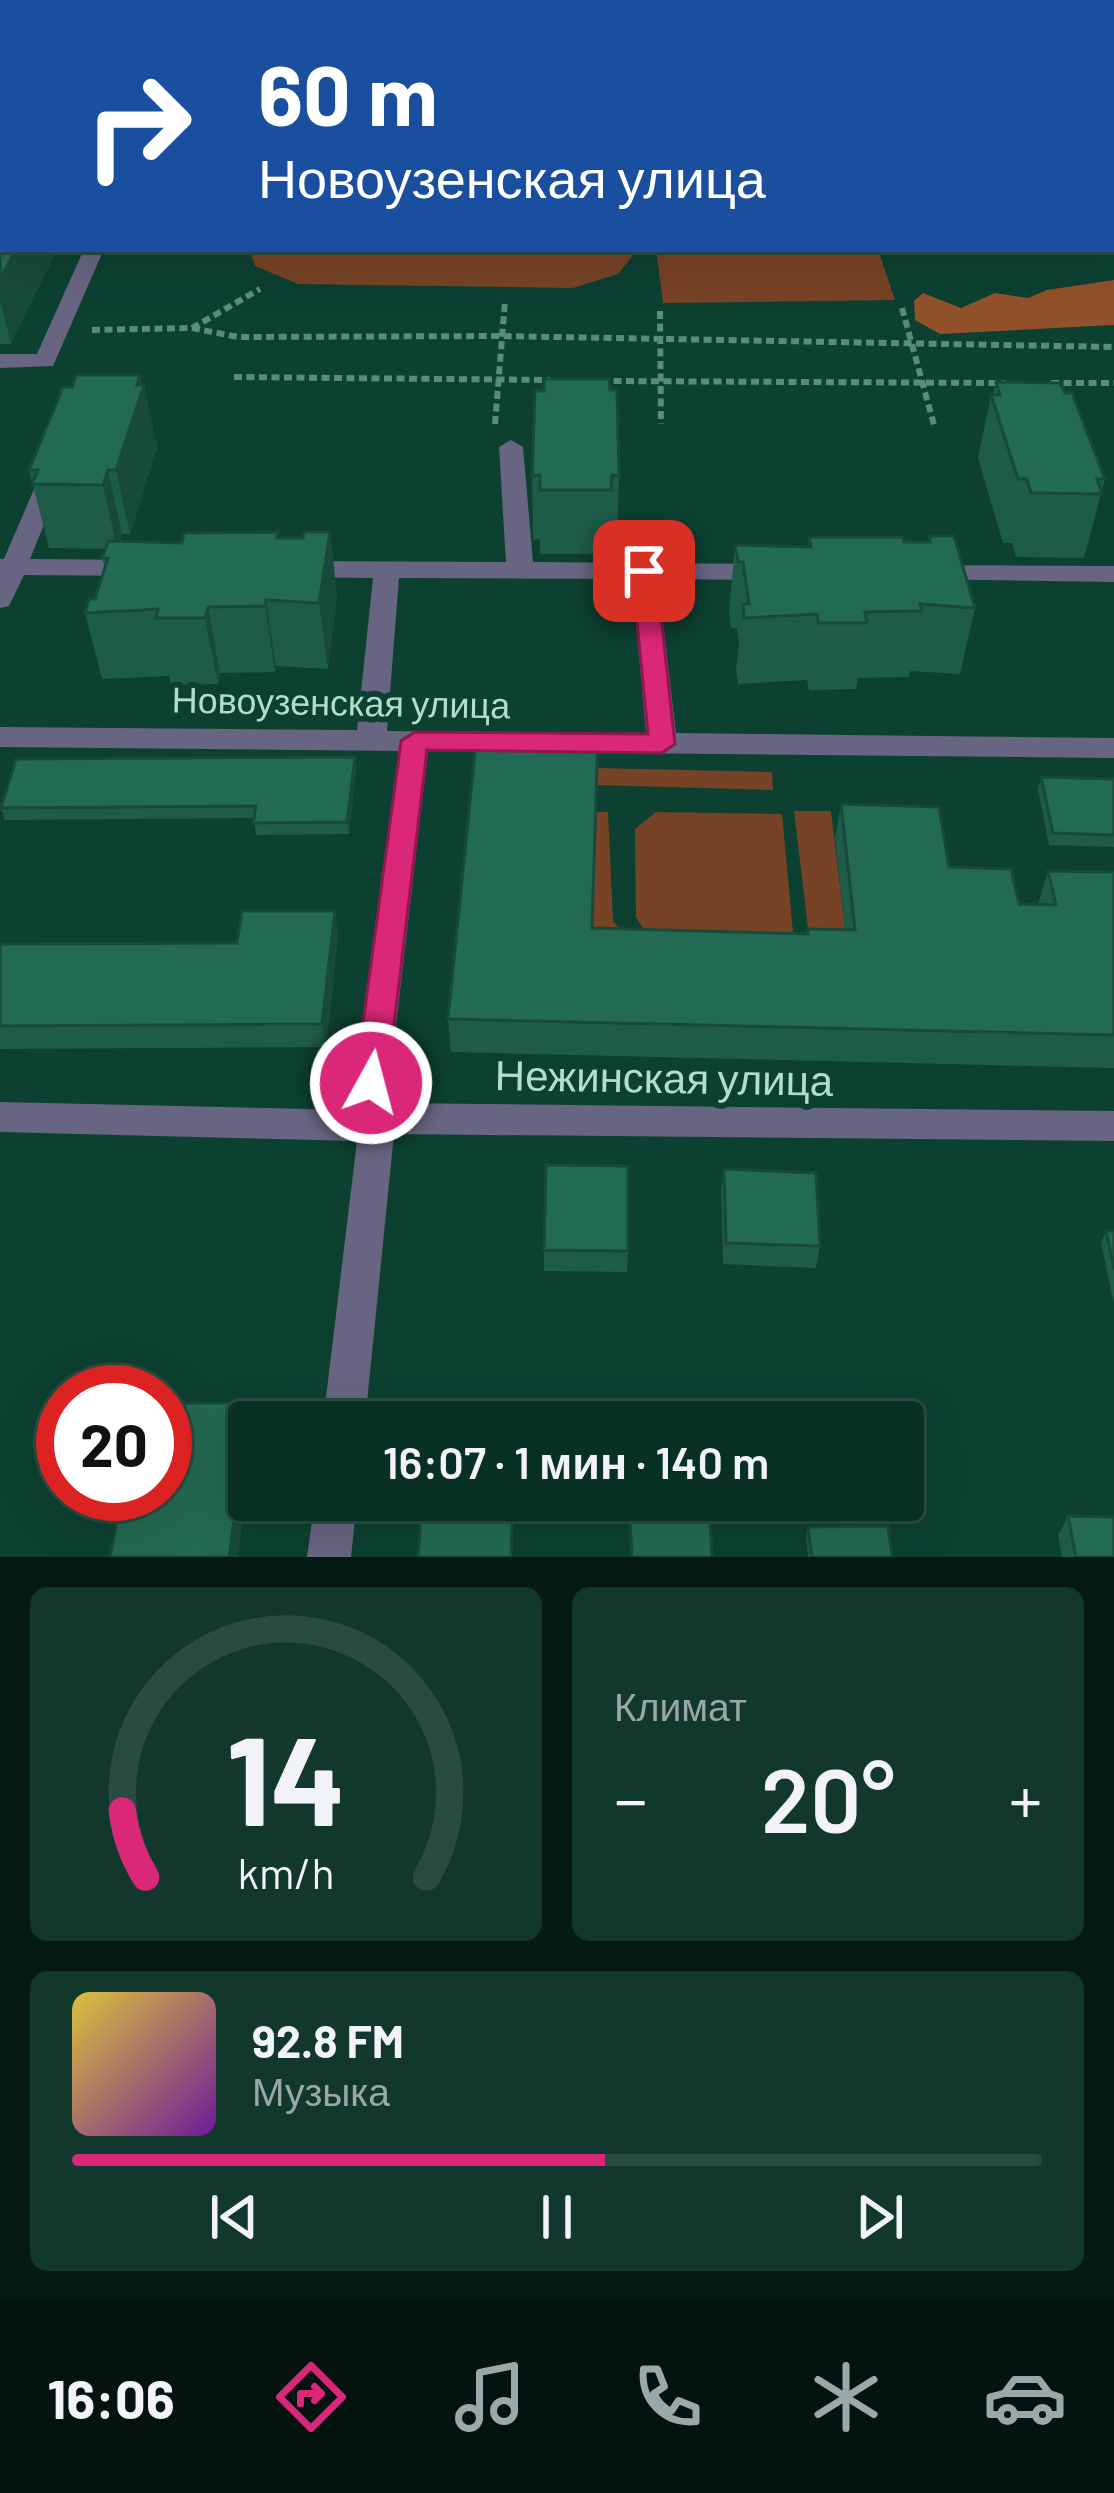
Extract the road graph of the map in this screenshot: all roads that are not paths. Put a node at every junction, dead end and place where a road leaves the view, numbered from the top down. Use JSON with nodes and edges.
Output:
{"nodes":[{"id":1,"x":93,"y":252,"type":"edge"},
{"id":2,"x":0,"y":361,"type":"edge"},
{"id":3,"x":511,"y":447,"type":"dead end"},
{"id":4,"x":62,"y":450,"type":"edge"},
{"id":5,"x":7,"y":567,"type":"edge"},
{"id":6,"x":177,"y":568,"type":"edge"},
{"id":7,"x":270,"y":568,"type":"edge"},
{"id":8,"x":387,"y":569,"type":"junction"},
{"id":9,"x":520,"y":570,"type":"junction"},
{"id":10,"x":644,"y":571,"type":"junction"},
{"id":11,"x":808,"y":572,"type":"edge"},
{"id":12,"x":902,"y":573,"type":"edge"},
{"id":13,"x":1114,"y":574,"type":"edge"},
{"id":14,"x":0,"y":600,"type":"edge"},
{"id":15,"x":0,"y":737,"type":"edge"},
{"id":16,"x":371,"y":741,"type":"junction"},
{"id":17,"x":415,"y":741,"type":"junction"},
{"id":18,"x":662,"y":744,"type":"junction"},
{"id":19,"x":1114,"y":748,"type":"edge"},
{"id":20,"x":0,"y":1117,"type":"edge"},
{"id":21,"x":372,"y":1122,"type":"junction"},
{"id":22,"x":1114,"y":1126,"type":"edge"},
{"id":23,"x":346,"y":1401,"type":"edge"},
{"id":24,"x":333,"y":1521,"type":"edge"},
{"id":25,"x":329,"y":1557,"type":"edge"}],
"edges":[{"from":1,"to":2,"type":"street"},
{"from":3,"to":9,"type":"street"},
{"from":4,"to":5,"type":"street"},
{"from":5,"to":6,"type":"street"},
{"from":5,"to":14,"type":"street"},
{"from":7,"to":8,"type":"street"},
{"from":8,"to":9,"type":"street"},
{"from":8,"to":16,"type":"street"},
{"from":9,"to":10,"type":"street"},
{"from":10,"to":11,"type":"street"},
{"from":10,"to":18,"type":"street"},
{"from":12,"to":13,"type":"street"},
{"from":15,"to":16,"type":"street","name":"Новоузенская улица"},
{"from":16,"to":17,"type":"street","name":"Новоузенская улица"},
{"from":17,"to":18,"type":"street","name":"Новоузенская улица"},
{"from":17,"to":21,"type":"street"},
{"from":18,"to":19,"type":"street","name":"Новоузенская улица"},
{"from":20,"to":21,"type":"street","name":"Нежинская улица"},
{"from":21,"to":22,"type":"street","name":"Нежинская улица"},
{"from":21,"to":23,"type":"street"},
{"from":24,"to":25,"type":"street"}]}
